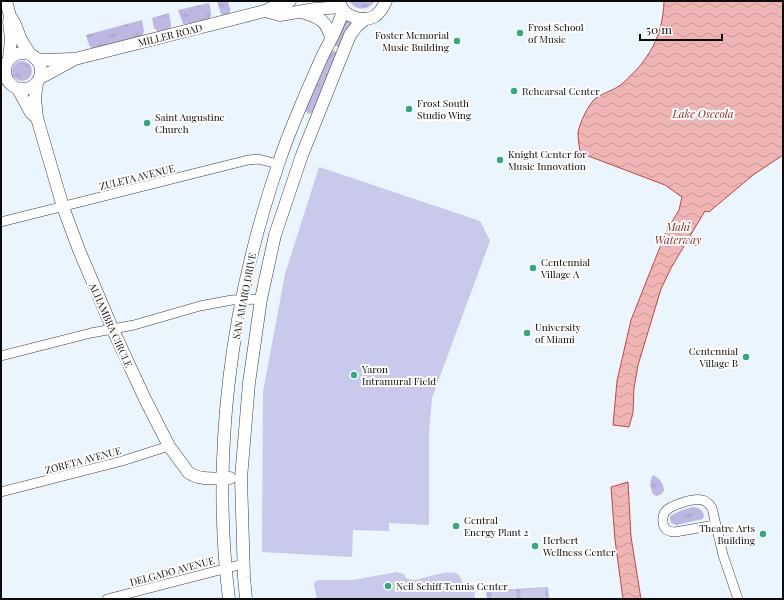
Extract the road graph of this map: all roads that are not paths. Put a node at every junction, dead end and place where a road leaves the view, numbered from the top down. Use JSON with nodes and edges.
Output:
{"nodes":[{"id":1,"x":6,"y":1,"type":"edge"},
{"id":2,"x":290,"y":1,"type":"edge"},
{"id":3,"x":386,"y":1,"type":"edge"},
{"id":4,"x":341,"y":6,"type":"edge"},
{"id":5,"x":265,"y":11,"type":"junction"},
{"id":6,"x":300,"y":12,"type":"junction"},
{"id":7,"x":10,"y":16,"type":"junction"},
{"id":8,"x":365,"y":19,"type":"junction"},
{"id":9,"x":331,"y":38,"type":"junction"},
{"id":10,"x":33,"y":57,"type":"junction"},
{"id":11,"x":75,"y":59,"type":"junction"},
{"id":12,"x":5,"y":63,"type":"edge"},
{"id":13,"x":38,"y":81,"type":"junction"},
{"id":14,"x":9,"y":86,"type":"edge"},
{"id":15,"x":36,"y":118,"type":"junction"},
{"id":16,"x":278,"y":164,"type":"junction"},
{"id":17,"x":63,"y":207,"type":"junction"},
{"id":18,"x":1,"y":222,"type":"edge"},
{"id":19,"x":261,"y":299,"type":"junction"},
{"id":20,"x":242,"y":300,"type":"junction"},
{"id":21,"x":113,"y":330,"type":"junction"},
{"id":22,"x":1,"y":356,"type":"edge"},
{"id":23,"x":169,"y":446,"type":"junction"},
{"id":24,"x":223,"y":478,"type":"junction"},
{"id":25,"x":241,"y":478,"type":"junction"},
{"id":26,"x":1,"y":492,"type":"edge"},
{"id":27,"x":715,"y":525,"type":"junction"},
{"id":28,"x":243,"y":564,"type":"junction"},
{"id":29,"x":226,"y":568,"type":"junction"},
{"id":30,"x":107,"y":599,"type":"edge"},
{"id":31,"x":229,"y":599,"type":"edge"},
{"id":32,"x":246,"y":599,"type":"edge"},
{"id":33,"x":738,"y":599,"type":"edge"}],
"edges":[{"from":1,"to":7,"type":"street"},
{"from":2,"to":5,"type":"street","name":"MILLER ROAD"},
{"from":3,"to":8,"type":"street","name":"SAN AMARO DRIVE"},
{"from":4,"to":6,"type":"street","name":"MILLER ROAD"},
{"from":4,"to":8,"type":"street"},
{"from":4,"to":9,"type":"street","name":"SAN AMARO DRIVE"},
{"from":5,"to":6,"type":"street","name":"MILLER ROAD"},
{"from":5,"to":11,"type":"street","name":"MILLER ROAD"},
{"from":6,"to":9,"type":"street"},
{"from":7,"to":10,"type":"street"},
{"from":7,"to":12,"type":"street"},
{"from":8,"to":19,"type":"street","name":"SAN AMARO DRIVE"},
{"from":9,"to":16,"type":"street","name":"SAN AMARO DRIVE"},
{"from":10,"to":11,"type":"street","name":"MILLER ROAD"},
{"from":10,"to":12,"type":"street"},
{"from":10,"to":13,"type":"street"},
{"from":11,"to":13,"type":"street","name":"MILLER ROAD"},
{"from":12,"to":14,"type":"street"},
{"from":13,"to":14,"type":"street"},
{"from":13,"to":15,"type":"street","name":"ALHAMBRA CIRCLE"},
{"from":14,"to":15,"type":"street","name":"ALHAMBRA CIRCLE"},
{"from":15,"to":17,"type":"street","name":"ALHAMBRA CIRCLE"},
{"from":16,"to":17,"type":"street","name":"ZULETA AVENUE"},
{"from":16,"to":20,"type":"street","name":"SAN AMARO DRIVE"},
{"from":17,"to":18,"type":"street","name":"ZULETA AVENUE"},
{"from":17,"to":21,"type":"street","name":"ALHAMBRA CIRCLE"},
{"from":19,"to":20,"type":"street"},
{"from":19,"to":25,"type":"street","name":"SAN AMARO DRIVE"},
{"from":20,"to":21,"type":"street"},
{"from":20,"to":24,"type":"street","name":"SAN AMARO DRIVE"},
{"from":21,"to":22,"type":"street"},
{"from":21,"to":23,"type":"street","name":"ALHAMBRA CIRCLE"},
{"from":23,"to":24,"type":"street","name":"ALHAMBRA CIRCLE"},
{"from":23,"to":26,"type":"street","name":"ZORETA AVENUE"},
{"from":24,"to":25,"type":"street","name":"ALHAMBRA CIRCLE"},
{"from":24,"to":29,"type":"street","name":"SAN AMARO DRIVE"},
{"from":25,"to":28,"type":"street","name":"SAN AMARO DRIVE"},
{"from":27,"to":27,"type":"street"},
{"from":27,"to":33,"type":"street"},
{"from":28,"to":29,"type":"street","name":"DELGADO AVENUE"},
{"from":28,"to":32,"type":"street","name":"SAN AMARO DRIVE"},
{"from":29,"to":30,"type":"street","name":"DELGADO AVENUE"},
{"from":29,"to":31,"type":"street","name":"SAN AMARO DRIVE"}]}
